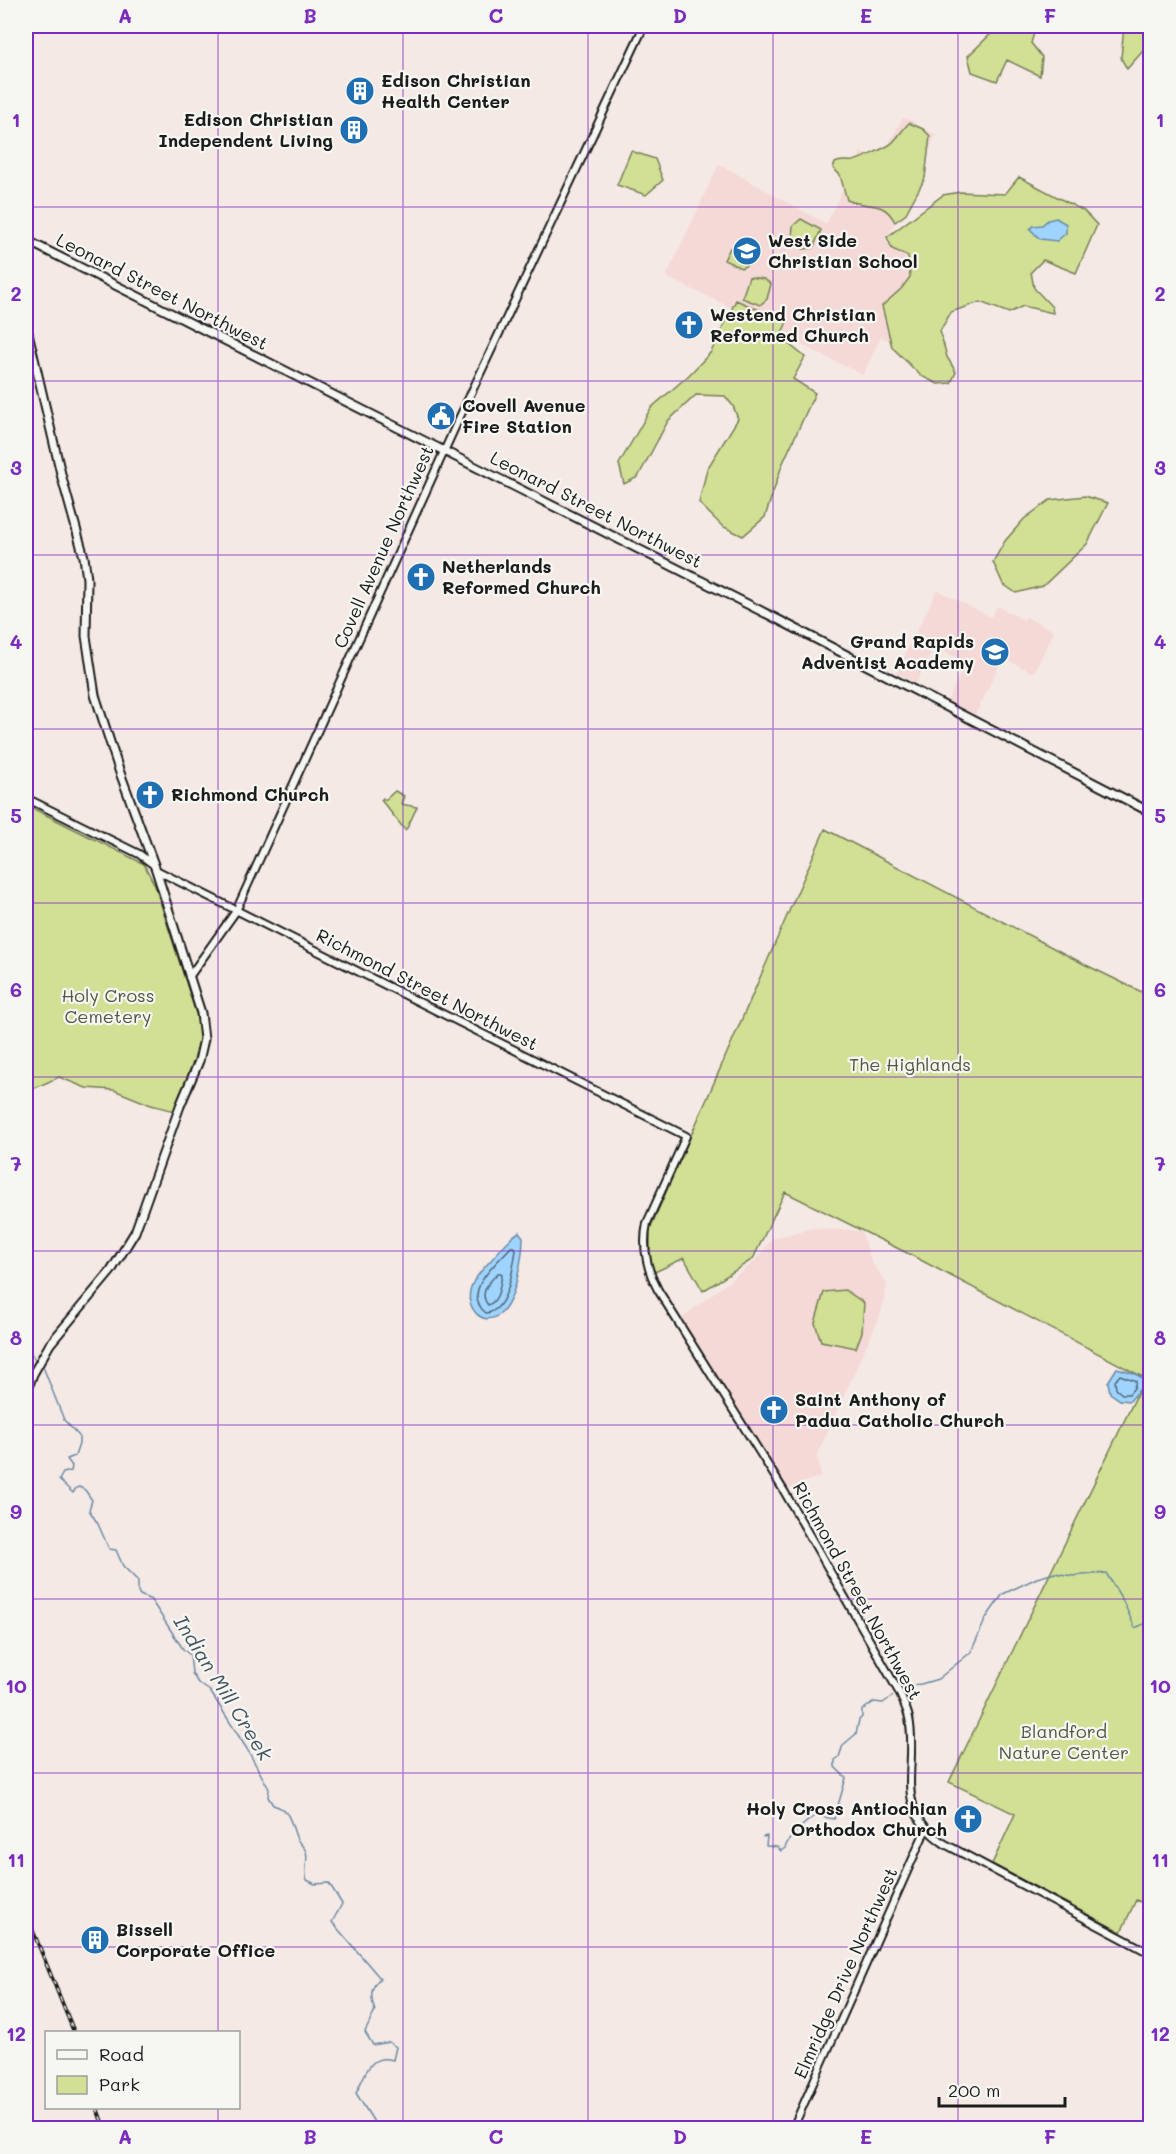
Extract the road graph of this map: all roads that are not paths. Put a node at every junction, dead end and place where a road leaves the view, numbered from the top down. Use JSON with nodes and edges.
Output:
{"nodes":[{"id":1,"x":644,"y":26,"type":"edge"},
{"id":2,"x":26,"y":240,"type":"edge"},
{"id":3,"x":26,"y":324,"type":"edge"},
{"id":4,"x":445,"y":450,"type":"junction"},
{"id":5,"x":26,"y":798,"type":"edge"},
{"id":6,"x":1150,"y":812,"type":"edge"},
{"id":7,"x":155,"y":868,"type":"junction"},
{"id":8,"x":236,"y":911,"type":"junction"},
{"id":9,"x":189,"y":977,"type":"junction"},
{"id":10,"x":26,"y":1393,"type":"edge"},
{"id":11,"x":926,"y":1829,"type":"junction"},
{"id":12,"x":1150,"y":1953,"type":"edge"},
{"id":13,"x":793,"y":2128,"type":"edge"}],
"edges":[{"from":1,"to":4,"type":"street","name":"Covell Avenue Northwest"},
{"from":2,"to":4,"type":"main road","name":"Leonard Street Northwest"},
{"from":3,"to":7,"type":"main road"},
{"from":4,"to":6,"type":"main road","name":"Leonard Street Northwest"},
{"from":4,"to":8,"type":"street","name":"Covell Avenue Northwest"},
{"from":5,"to":7,"type":"street","name":"Richmond Street Northwest"},
{"from":7,"to":8,"type":"street","name":"Richmond Street Northwest"},
{"from":7,"to":9,"type":"main road"},
{"from":8,"to":9,"type":"street","name":"Covell Avenue Northwest"},
{"from":8,"to":11,"type":"street","name":"Richmond Street Northwest"},
{"from":9,"to":10,"type":"main road"},
{"from":11,"to":12,"type":"street"},
{"from":11,"to":13,"type":"street","name":"Elmridge Drive Northwest"}]}
